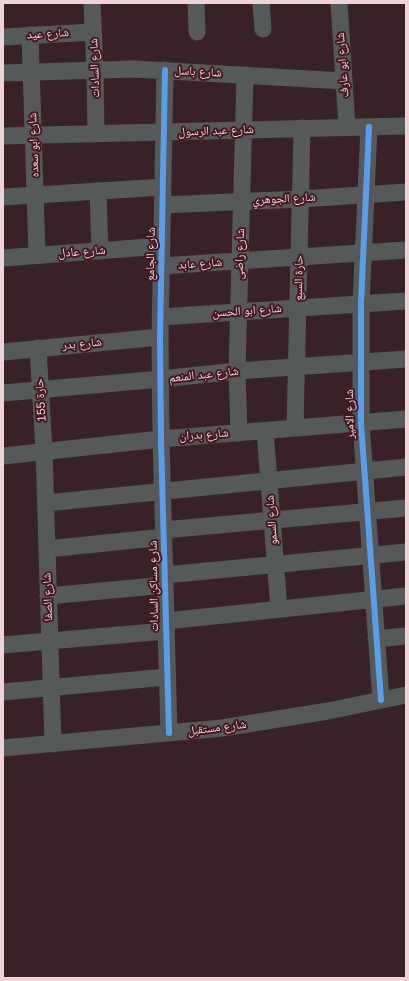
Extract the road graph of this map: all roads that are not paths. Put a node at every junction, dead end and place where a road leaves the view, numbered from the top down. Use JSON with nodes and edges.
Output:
{"nodes":[{"id":1,"x":92,"y":3,"type":"edge"},
{"id":2,"x":196,"y":3,"type":"edge"},
{"id":3,"x":261,"y":3,"type":"edge"},
{"id":4,"x":339,"y":3,"type":"edge"},
{"id":5,"x":263,"y":29,"type":"dead end"},
{"id":6,"x":93,"y":32,"type":"junction"},
{"id":7,"x":198,"y":32,"type":"dead end"},
{"id":8,"x":30,"y":36,"type":"junction"},
{"id":9,"x":3,"y":37,"type":"edge"},
{"id":10,"x":96,"y":70,"type":"junction"},
{"id":11,"x":165,"y":70,"type":"junction"},
{"id":12,"x":31,"y":72,"type":"junction"},
{"id":13,"x":3,"y":73,"type":"edge"},
{"id":14,"x":245,"y":75,"type":"junction"},
{"id":15,"x":344,"y":81,"type":"junction"},
{"id":16,"x":406,"y":126,"type":"edge"},
{"id":17,"x":347,"y":127,"type":"junction"},
{"id":18,"x":369,"y":127,"type":"junction"},
{"id":19,"x":302,"y":128,"type":"junction"},
{"id":20,"x":243,"y":130,"type":"junction"},
{"id":21,"x":164,"y":132,"type":"junction"},
{"id":22,"x":96,"y":134,"type":"junction"},
{"id":23,"x":3,"y":136,"type":"edge"},
{"id":24,"x":33,"y":136,"type":"junction"},
{"id":25,"x":163,"y":187,"type":"junction"},
{"id":26,"x":98,"y":191,"type":"junction"},
{"id":27,"x":406,"y":192,"type":"edge"},
{"id":28,"x":366,"y":194,"type":"junction"},
{"id":29,"x":36,"y":195,"type":"junction"},
{"id":30,"x":3,"y":197,"type":"edge"},
{"id":31,"x":301,"y":199,"type":"junction"},
{"id":32,"x":241,"y":202,"type":"junction"},
{"id":33,"x":163,"y":205,"type":"junction"},
{"id":34,"x":162,"y":246,"type":"junction"},
{"id":35,"x":406,"y":250,"type":"edge"},
{"id":36,"x":100,"y":251,"type":"junction"},
{"id":37,"x":363,"y":253,"type":"junction"},
{"id":38,"x":37,"y":255,"type":"junction"},
{"id":39,"x":299,"y":257,"type":"junction"},
{"id":40,"x":3,"y":258,"type":"edge"},
{"id":41,"x":240,"y":261,"type":"junction"},
{"id":42,"x":161,"y":266,"type":"junction"},
{"id":43,"x":406,"y":301,"type":"edge"},
{"id":44,"x":361,"y":304,"type":"junction"},
{"id":45,"x":298,"y":308,"type":"junction"},
{"id":46,"x":238,"y":312,"type":"junction"},
{"id":47,"x":161,"y":317,"type":"junction"},
{"id":48,"x":160,"y":337,"type":"junction"},
{"id":49,"x":38,"y":348,"type":"junction"},
{"id":50,"x":3,"y":352,"type":"edge"},
{"id":51,"x":406,"y":359,"type":"edge"},
{"id":52,"x":361,"y":362,"type":"junction"},
{"id":53,"x":297,"y":367,"type":"junction"},
{"id":54,"x":237,"y":371,"type":"junction"},
{"id":55,"x":161,"y":379,"type":"junction"},
{"id":56,"x":40,"y":390,"type":"junction"},
{"id":57,"x":3,"y":393,"type":"edge"},
{"id":58,"x":406,"y":415,"type":"edge"},
{"id":59,"x":361,"y":423,"type":"junction"},
{"id":60,"x":295,"y":428,"type":"junction"},
{"id":61,"x":265,"y":431,"type":"junction"},
{"id":62,"x":239,"y":433,"type":"junction"},
{"id":63,"x":161,"y":439,"type":"junction"},
{"id":64,"x":44,"y":451,"type":"junction"},
{"id":65,"x":3,"y":456,"type":"edge"},
{"id":66,"x":406,"y":467,"type":"edge"},
{"id":67,"x":364,"y":471,"type":"junction"},
{"id":68,"x":269,"y":481,"type":"junction"},
{"id":69,"x":163,"y":491,"type":"junction"},
{"id":70,"x":46,"y":503,"type":"junction"},
{"id":71,"x":406,"y":508,"type":"edge"},
{"id":72,"x":367,"y":511,"type":"junction"},
{"id":73,"x":272,"y":520,"type":"junction"},
{"id":74,"x":164,"y":533,"type":"junction"},
{"id":75,"x":47,"y":549,"type":"junction"},
{"id":76,"x":406,"y":552,"type":"edge"},
{"id":77,"x":370,"y":556,"type":"junction"},
{"id":78,"x":275,"y":565,"type":"junction"},
{"id":79,"x":165,"y":580,"type":"junction"},
{"id":80,"x":48,"y":596,"type":"junction"},
{"id":81,"x":406,"y":596,"type":"edge"},
{"id":82,"x":373,"y":599,"type":"junction"},
{"id":83,"x":279,"y":609,"type":"junction"},
{"id":84,"x":166,"y":626,"type":"junction"},
{"id":85,"x":406,"y":636,"type":"edge"},
{"id":86,"x":376,"y":639,"type":"junction"},
{"id":87,"x":50,"y":640,"type":"junction"},
{"id":88,"x":3,"y":645,"type":"edge"},
{"id":89,"x":168,"y":677,"type":"junction"},
{"id":90,"x":51,"y":688,"type":"junction"},
{"id":91,"x":3,"y":692,"type":"edge"},
{"id":92,"x":406,"y":695,"type":"edge"},
{"id":93,"x":381,"y":700,"type":"junction"},
{"id":94,"x":169,"y":733,"type":"junction"},
{"id":95,"x":53,"y":744,"type":"junction"},
{"id":96,"x":3,"y":748,"type":"edge"}],
"edges":[{"from":1,"to":6,"type":"street","name":"شارع السادات"},
{"from":2,"to":7,"type":"street"},
{"from":3,"to":5,"type":"street"},
{"from":4,"to":15,"type":"street","name":"شارع ابو عارف"},
{"from":6,"to":8,"type":"street","name":"شارع عيد"},
{"from":6,"to":10,"type":"street","name":"شارع السادات"},
{"from":8,"to":9,"type":"street","name":"شارع عيد"},
{"from":8,"to":12,"type":"street","name":"شارع ابو سعده"},
{"from":10,"to":11,"type":"street","name":"شارع باسل"},
{"from":10,"to":12,"type":"street","name":"شارع باسل"},
{"from":10,"to":22,"type":"street","name":"شارع السادات"},
{"from":11,"to":14,"type":"street","name":"شارع باسل"},
{"from":11,"to":21,"type":"street","name":"شارع الجامع"},
{"from":12,"to":13,"type":"street","name":"شارع باسل"},
{"from":12,"to":24,"type":"street","name":"شارع ابو سعده"},
{"from":14,"to":15,"type":"street","name":"شارع باسل"},
{"from":14,"to":20,"type":"street","name":"شارع راضى"},
{"from":15,"to":17,"type":"street","name":"شارع ابو عارف"},
{"from":16,"to":18,"type":"street","name":"شارع عبد الرسول"},
{"from":17,"to":18,"type":"street","name":"شارع عبد الرسول"},
{"from":17,"to":19,"type":"street","name":"شارع عبد الرسول"},
{"from":18,"to":28,"type":"street","name":"شارع الامير"},
{"from":19,"to":20,"type":"street","name":"شارع عبد الرسول"},
{"from":19,"to":31,"type":"street","name":"حارة السبع"},
{"from":20,"to":21,"type":"street","name":"شارع عبد الرسول"},
{"from":20,"to":32,"type":"street","name":"شارع راضى"},
{"from":21,"to":22,"type":"street","name":"شارع عبد الرسول"},
{"from":21,"to":25,"type":"street","name":"شارع الجامع"},
{"from":22,"to":24,"type":"street","name":"شارع عبد الرسول"},
{"from":23,"to":24,"type":"street","name":"شارع عبد الرسول"},
{"from":24,"to":29,"type":"street","name":"شارع ابو سعده"},
{"from":25,"to":26,"type":"street"},
{"from":25,"to":33,"type":"street","name":"شارع الجامع"},
{"from":26,"to":29,"type":"street"},
{"from":26,"to":36,"type":"street"},
{"from":27,"to":28,"type":"street","name":"شارع الجوهري"},
{"from":28,"to":31,"type":"street","name":"شارع الجوهري"},
{"from":28,"to":37,"type":"street","name":"شارع الامير"},
{"from":29,"to":30,"type":"street"},
{"from":29,"to":38,"type":"street","name":"شارع ابو سعده"},
{"from":31,"to":32,"type":"street","name":"شارع الجوهري"},
{"from":31,"to":39,"type":"street","name":"حارة السبع"},
{"from":32,"to":33,"type":"street","name":"شارع الجوهري"},
{"from":32,"to":41,"type":"street","name":"شارع راضى"},
{"from":33,"to":34,"type":"street","name":"شارع الجامع"},
{"from":34,"to":36,"type":"street","name":"شارع عادل"},
{"from":34,"to":42,"type":"street","name":"شارع الجامع"},
{"from":35,"to":37,"type":"street","name":"شارع عابد"},
{"from":36,"to":38,"type":"street","name":"شارع عادل"},
{"from":37,"to":39,"type":"street","name":"شارع عابد"},
{"from":37,"to":44,"type":"street","name":"شارع الامير"},
{"from":38,"to":40,"type":"street","name":"شارع عادل"},
{"from":39,"to":41,"type":"street","name":"شارع عابد"},
{"from":39,"to":45,"type":"street","name":"حارة السبع"},
{"from":41,"to":42,"type":"street","name":"شارع عابد"},
{"from":41,"to":46,"type":"street","name":"شارع راضى"},
{"from":42,"to":47,"type":"street","name":"شارع الجامع"},
{"from":43,"to":44,"type":"street","name":"شارع ابو الحسن"},
{"from":44,"to":45,"type":"street","name":"شارع ابو الحسن"},
{"from":44,"to":52,"type":"street","name":"شارع الامير"},
{"from":45,"to":46,"type":"street","name":"شارع ابو الحسن"},
{"from":45,"to":53,"type":"street","name":"حارة السبع"},
{"from":46,"to":47,"type":"street","name":"شارع ابو الحسن"},
{"from":46,"to":54,"type":"street","name":"شارع راضى"},
{"from":47,"to":48,"type":"street","name":"شارع الجامع"},
{"from":48,"to":49,"type":"street","name":"شارع بدر"},
{"from":48,"to":55,"type":"street","name":"شارع الجامع"},
{"from":49,"to":50,"type":"street","name":"شارع بدر"},
{"from":49,"to":56,"type":"street","name":"حارة 155"},
{"from":51,"to":52,"type":"street","name":"شارع عبد المنعم"},
{"from":52,"to":53,"type":"street","name":"شارع عبد المنعم"},
{"from":52,"to":59,"type":"street","name":"شارع الامير"},
{"from":53,"to":54,"type":"street","name":"شارع عبد المنعم"},
{"from":53,"to":60,"type":"street","name":"حارة السبع"},
{"from":54,"to":55,"type":"street","name":"شارع عبد المنعم"},
{"from":54,"to":62,"type":"street","name":"شارع راضى"},
{"from":55,"to":56,"type":"street","name":"شارع عبد المنعم"},
{"from":55,"to":63,"type":"street","name":"شارع الجامع"},
{"from":56,"to":57,"type":"street","name":"شارع عبد المنعم"},
{"from":56,"to":64,"type":"street","name":"حارة 155"},
{"from":58,"to":59,"type":"street","name":"شارع بدران"},
{"from":59,"to":60,"type":"street","name":"شارع بدران"},
{"from":59,"to":67,"type":"street","name":"شارع الامير"},
{"from":60,"to":61,"type":"street","name":"شارع بدران"},
{"from":61,"to":62,"type":"street","name":"شارع بدران"},
{"from":61,"to":68,"type":"street","name":"شارع السمو"},
{"from":62,"to":63,"type":"street","name":"شارع بدران"},
{"from":63,"to":64,"type":"street","name":"شارع بدران"},
{"from":63,"to":69,"type":"street","name":"شارع مساكن السادات"},
{"from":64,"to":65,"type":"street","name":"شارع بدران"},
{"from":64,"to":70,"type":"street","name":"شارع الصفا"},
{"from":66,"to":67,"type":"street"},
{"from":67,"to":68,"type":"street"},
{"from":67,"to":72,"type":"street","name":"شارع الامير"},
{"from":68,"to":69,"type":"street"},
{"from":68,"to":73,"type":"street","name":"شارع السمو"},
{"from":69,"to":70,"type":"street"},
{"from":69,"to":74,"type":"street","name":"شارع مساكن السادات"},
{"from":70,"to":75,"type":"street","name":"شارع الصفا"},
{"from":71,"to":72,"type":"street"},
{"from":72,"to":73,"type":"street"},
{"from":72,"to":77,"type":"street","name":"شارع الامير"},
{"from":73,"to":74,"type":"street"},
{"from":73,"to":78,"type":"street","name":"شارع السمو"},
{"from":74,"to":75,"type":"street"},
{"from":74,"to":79,"type":"street","name":"شارع مساكن السادات"},
{"from":75,"to":80,"type":"street","name":"شارع الصفا"},
{"from":76,"to":77,"type":"street"},
{"from":77,"to":78,"type":"street"},
{"from":77,"to":82,"type":"street","name":"شارع الامير"},
{"from":78,"to":79,"type":"street"},
{"from":78,"to":83,"type":"street","name":"شارع السمو"},
{"from":79,"to":80,"type":"street"},
{"from":79,"to":84,"type":"street","name":"شارع مساكن السادات"},
{"from":80,"to":87,"type":"street","name":"شارع الصفا"},
{"from":81,"to":82,"type":"street"},
{"from":82,"to":83,"type":"street"},
{"from":82,"to":86,"type":"street","name":"شارع الامير"},
{"from":83,"to":84,"type":"street"},
{"from":84,"to":87,"type":"street"},
{"from":84,"to":89,"type":"street","name":"شارع مساكن السادات"},
{"from":85,"to":86,"type":"street"},
{"from":86,"to":93,"type":"street","name":"شارع الامير"},
{"from":87,"to":88,"type":"street"},
{"from":87,"to":90,"type":"street","name":"شارع الصفا"},
{"from":89,"to":90,"type":"street"},
{"from":89,"to":94,"type":"street","name":"شارع مساكن السادات"},
{"from":90,"to":91,"type":"street"},
{"from":90,"to":95,"type":"street","name":"شارع الصفا"},
{"from":92,"to":93,"type":"street","name":"شارع مستقبل"},
{"from":93,"to":94,"type":"street","name":"شارع مستقبل"},
{"from":94,"to":95,"type":"street","name":"شارع مستقبل"},
{"from":95,"to":96,"type":"street","name":"شارع مستقبل"}]}
